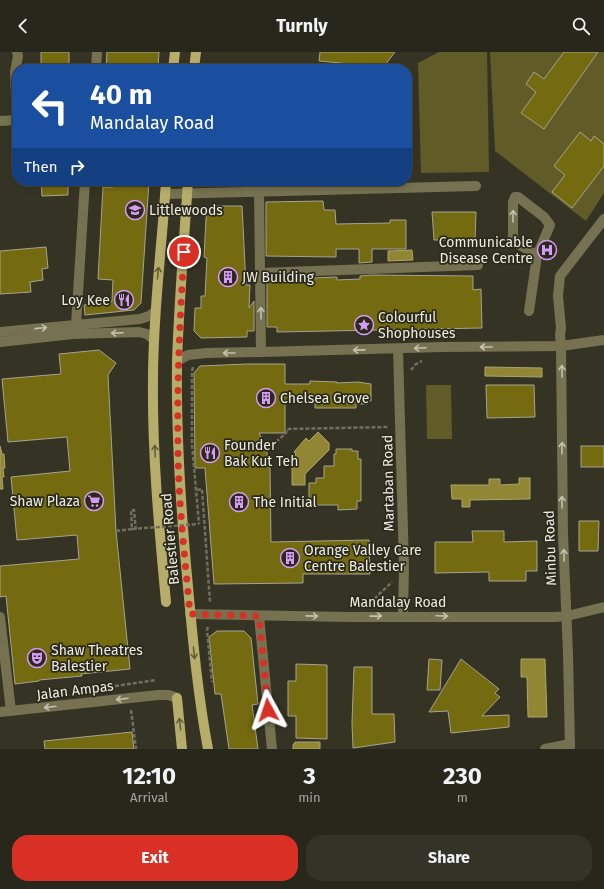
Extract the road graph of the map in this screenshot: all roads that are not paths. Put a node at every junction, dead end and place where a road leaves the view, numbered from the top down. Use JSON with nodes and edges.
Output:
{"nodes":[{"id":1,"x":17,"y":52,"type":"edge"},
{"id":2,"x":97,"y":52,"type":"edge"},
{"id":3,"x":175,"y":52,"type":"edge"},
{"id":4,"x":196,"y":52,"type":"edge"},
{"id":5,"x":16,"y":64,"type":"edge"},
{"id":6,"x":96,"y":64,"type":"edge"},
{"id":7,"x":174,"y":64,"type":"edge"},
{"id":8,"x":195,"y":64,"type":"edge"},
{"id":9,"x":12,"y":120,"type":"edge"},
{"id":10,"x":0,"y":121,"type":"edge"},
{"id":11,"x":85,"y":186,"type":"edge"},
{"id":12,"x":166,"y":186,"type":"edge"},
{"id":13,"x":188,"y":186,"type":"edge"},
{"id":14,"x":476,"y":186,"type":"dead end"},
{"id":15,"x":259,"y":192,"type":"junction"},
{"id":16,"x":165,"y":194,"type":"junction"},
{"id":17,"x":187,"y":194,"type":"junction"},
{"id":18,"x":604,"y":219,"type":"edge"},
{"id":19,"x":537,"y":256,"type":"junction"},
{"id":20,"x":478,"y":265,"type":"dead end"},
{"id":21,"x":260,"y":273,"type":"junction"},
{"id":22,"x":529,"y":311,"type":"dead end"},
{"id":23,"x":155,"y":312,"type":"junction"},
{"id":24,"x":76,"y":325,"type":"junction"},
{"id":25,"x":0,"y":332,"type":"edge"},
{"id":26,"x":154,"y":339,"type":"junction"},
{"id":27,"x":604,"y":340,"type":"edge"},
{"id":28,"x":0,"y":342,"type":"edge"},
{"id":29,"x":562,"y":346,"type":"junction"},
{"id":30,"x":398,"y":349,"type":"junction"},
{"id":31,"x":261,"y":352,"type":"junction"},
{"id":32,"x":177,"y":361,"type":"junction"},
{"id":33,"x":166,"y":602,"type":"dead end"},
{"id":34,"x":604,"y":607,"type":"edge"},
{"id":35,"x":190,"y":614,"type":"junction"},
{"id":36,"x":259,"y":616,"type":"junction"},
{"id":37,"x":403,"y":616,"type":"junction"},
{"id":38,"x":566,"y":616,"type":"junction"},
{"id":39,"x":0,"y":617,"type":"edge"},
{"id":40,"x":177,"y":698,"type":"joint"},
{"id":41,"x":11,"y":711,"type":"junction"},
{"id":42,"x":0,"y":712,"type":"edge"},
{"id":43,"x":570,"y":747,"type":"edge"},
{"id":44,"x":182,"y":749,"type":"edge"},
{"id":45,"x":208,"y":749,"type":"edge"},
{"id":46,"x":272,"y":749,"type":"edge"},
{"id":47,"x":545,"y":749,"type":"edge"}],
"edges":[{"from":1,"to":5,"type":"street"},
{"from":2,"to":6,"type":"street"},
{"from":3,"to":7,"type":"main road"},
{"from":4,"to":8,"type":"main road"},
{"from":9,"to":10,"type":"street"},
{"from":11,"to":24,"type":"street"},
{"from":12,"to":16,"type":"main road","name":"Balestier Road"},
{"from":13,"to":17,"type":"main road","name":"Balestier Road"},
{"from":14,"to":15,"type":"street"},
{"from":15,"to":17,"type":"street"},
{"from":15,"to":21,"type":"street"},
{"from":16,"to":17,"type":"street"},
{"from":23,"to":16,"type":"main road","name":"Balestier Road","one_way":true},
{"from":17,"to":32,"type":"main road","name":"Balestier Road"},
{"from":18,"to":29,"type":"street","name":"Minbu Road"},
{"from":19,"to":19,"type":"street","one_way":true},
{"from":19,"to":22,"type":"street"},
{"from":20,"to":21,"type":"street"},
{"from":31,"to":21,"type":"street","one_way":true},
{"from":23,"to":24,"type":"street"},
{"from":23,"to":26,"type":"main road","name":"Balestier Road"},
{"from":25,"to":24,"type":"street","one_way":true},
{"from":26,"to":28,"type":"street","one_way":true},
{"from":33,"to":26,"type":"main road","name":"Balestier Road","one_way":true},
{"from":27,"to":29,"type":"street"},
{"from":29,"to":30,"type":"street","one_way":true},
{"from":38,"to":29,"type":"street","name":"Minbu Road","one_way":true},
{"from":30,"to":31,"type":"street","one_way":true},
{"from":30,"to":37,"type":"street","name":"Martaban Road"},
{"from":31,"to":32,"type":"street","one_way":true},
{"from":32,"to":35,"type":"main road","name":"Balestier Road"},
{"from":34,"to":38,"type":"street","name":"Mandalay Road"},
{"from":35,"to":36,"type":"street","name":"Mandalay Road"},
{"from":35,"to":45,"type":"main road","name":"Balestier Road","one_way":true},
{"from":36,"to":37,"type":"street","name":"Mandalay Road","one_way":true},
{"from":36,"to":46,"type":"street"},
{"from":37,"to":38,"type":"street","name":"Mandalay Road","one_way":true},
{"from":38,"to":43,"type":"street","name":"Minbu Road"},
{"from":39,"to":41,"type":"street"},
{"from":40,"to":41,"type":"street","name":"Jalan Ampas","one_way":true},
{"from":44,"to":40,"type":"main road","one_way":true},
{"from":41,"to":42,"type":"street","name":"Jalan Ampas"},
{"from":43,"to":47,"type":"street"}]}
